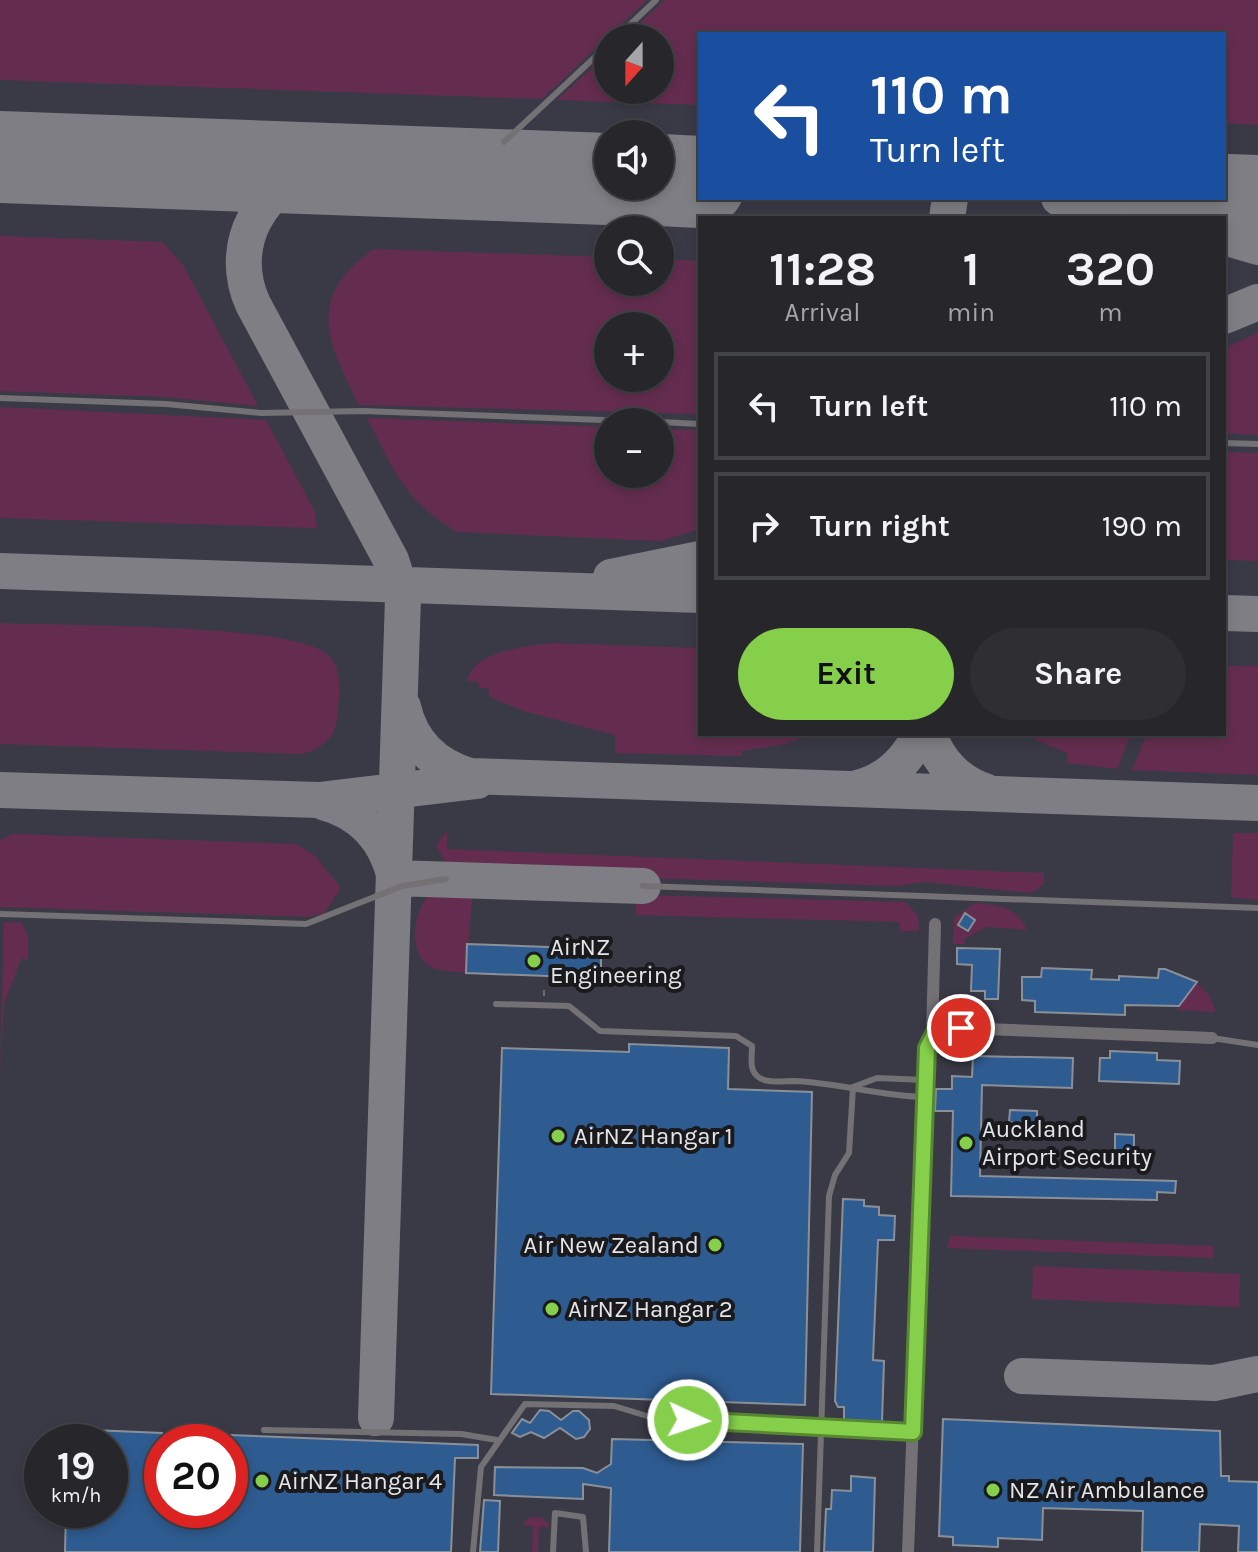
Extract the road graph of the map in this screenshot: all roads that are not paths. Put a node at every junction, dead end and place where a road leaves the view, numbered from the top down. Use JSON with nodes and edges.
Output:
{"nodes":[{"id":1,"x":656,"y":0,"type":"edge"},
{"id":2,"x":631,"y":24,"type":"edge"},
{"id":3,"x":594,"y":58,"type":"edge"},
{"id":4,"x":504,"y":142,"type":"dead end"},
{"id":5,"x":0,"y":398,"type":"edge"},
{"id":6,"x":594,"y":420,"type":"edge"},
{"id":7,"x":674,"y":423,"type":"edge"},
{"id":8,"x":698,"y":424,"type":"edge"},
{"id":9,"x":1226,"y":443,"type":"edge"},
{"id":10,"x":1258,"y":444,"type":"edge"},
{"id":11,"x":446,"y":879,"type":"dead end"},
{"id":12,"x":643,"y":886,"type":"dead end"},
{"id":13,"x":1258,"y":908,"type":"edge"},
{"id":14,"x":0,"y":914,"type":"edge"},
{"id":15,"x":935,"y":924,"type":"dead end"},
{"id":16,"x":496,"y":1004,"type":"dead end"},
{"id":17,"x":932,"y":1035,"type":"junction"},
{"id":18,"x":1212,"y":1038,"type":"joint"},
{"id":19,"x":1256,"y":1044,"type":"edge"},
{"id":20,"x":925,"y":1080,"type":"junction"},
{"id":21,"x":853,"y":1087,"type":"junction"},
{"id":22,"x":925,"y":1097,"type":"junction"},
{"id":23,"x":822,"y":1427,"type":"junction"},
{"id":24,"x":264,"y":1430,"type":"dead end"},
{"id":25,"x":913,"y":1432,"type":"junction"},
{"id":26,"x":497,"y":1440,"type":"junction"},
{"id":27,"x":473,"y":1552,"type":"edge"},
{"id":28,"x":553,"y":1552,"type":"edge"},
{"id":29,"x":586,"y":1552,"type":"edge"},
{"id":30,"x":817,"y":1552,"type":"edge"},
{"id":31,"x":908,"y":1552,"type":"edge"}],
"edges":[{"from":1,"to":2,"type":"lane"},
{"from":3,"to":4,"type":"lane"},
{"from":5,"to":6,"type":"lane"},
{"from":7,"to":8,"type":"lane"},
{"from":9,"to":10,"type":"lane"},
{"from":11,"to":14,"type":"lane"},
{"from":12,"to":13,"type":"lane"},
{"from":15,"to":17,"type":"street"},
{"from":16,"to":21,"type":"lane"},
{"from":17,"to":18,"type":"street"},
{"from":17,"to":20,"type":"street"},
{"from":18,"to":19,"type":"lane"},
{"from":20,"to":21,"type":"lane"},
{"from":20,"to":22,"type":"street"},
{"from":21,"to":22,"type":"lane"},
{"from":21,"to":23,"type":"lane"},
{"from":22,"to":25,"type":"street"},
{"from":23,"to":25,"type":"lane"},
{"from":23,"to":26,"type":"lane"},
{"from":23,"to":30,"type":"lane"},
{"from":24,"to":26,"type":"lane"},
{"from":25,"to":31,"type":"street"},
{"from":26,"to":27,"type":"lane"},
{"from":28,"to":29,"type":"lane"}]}
